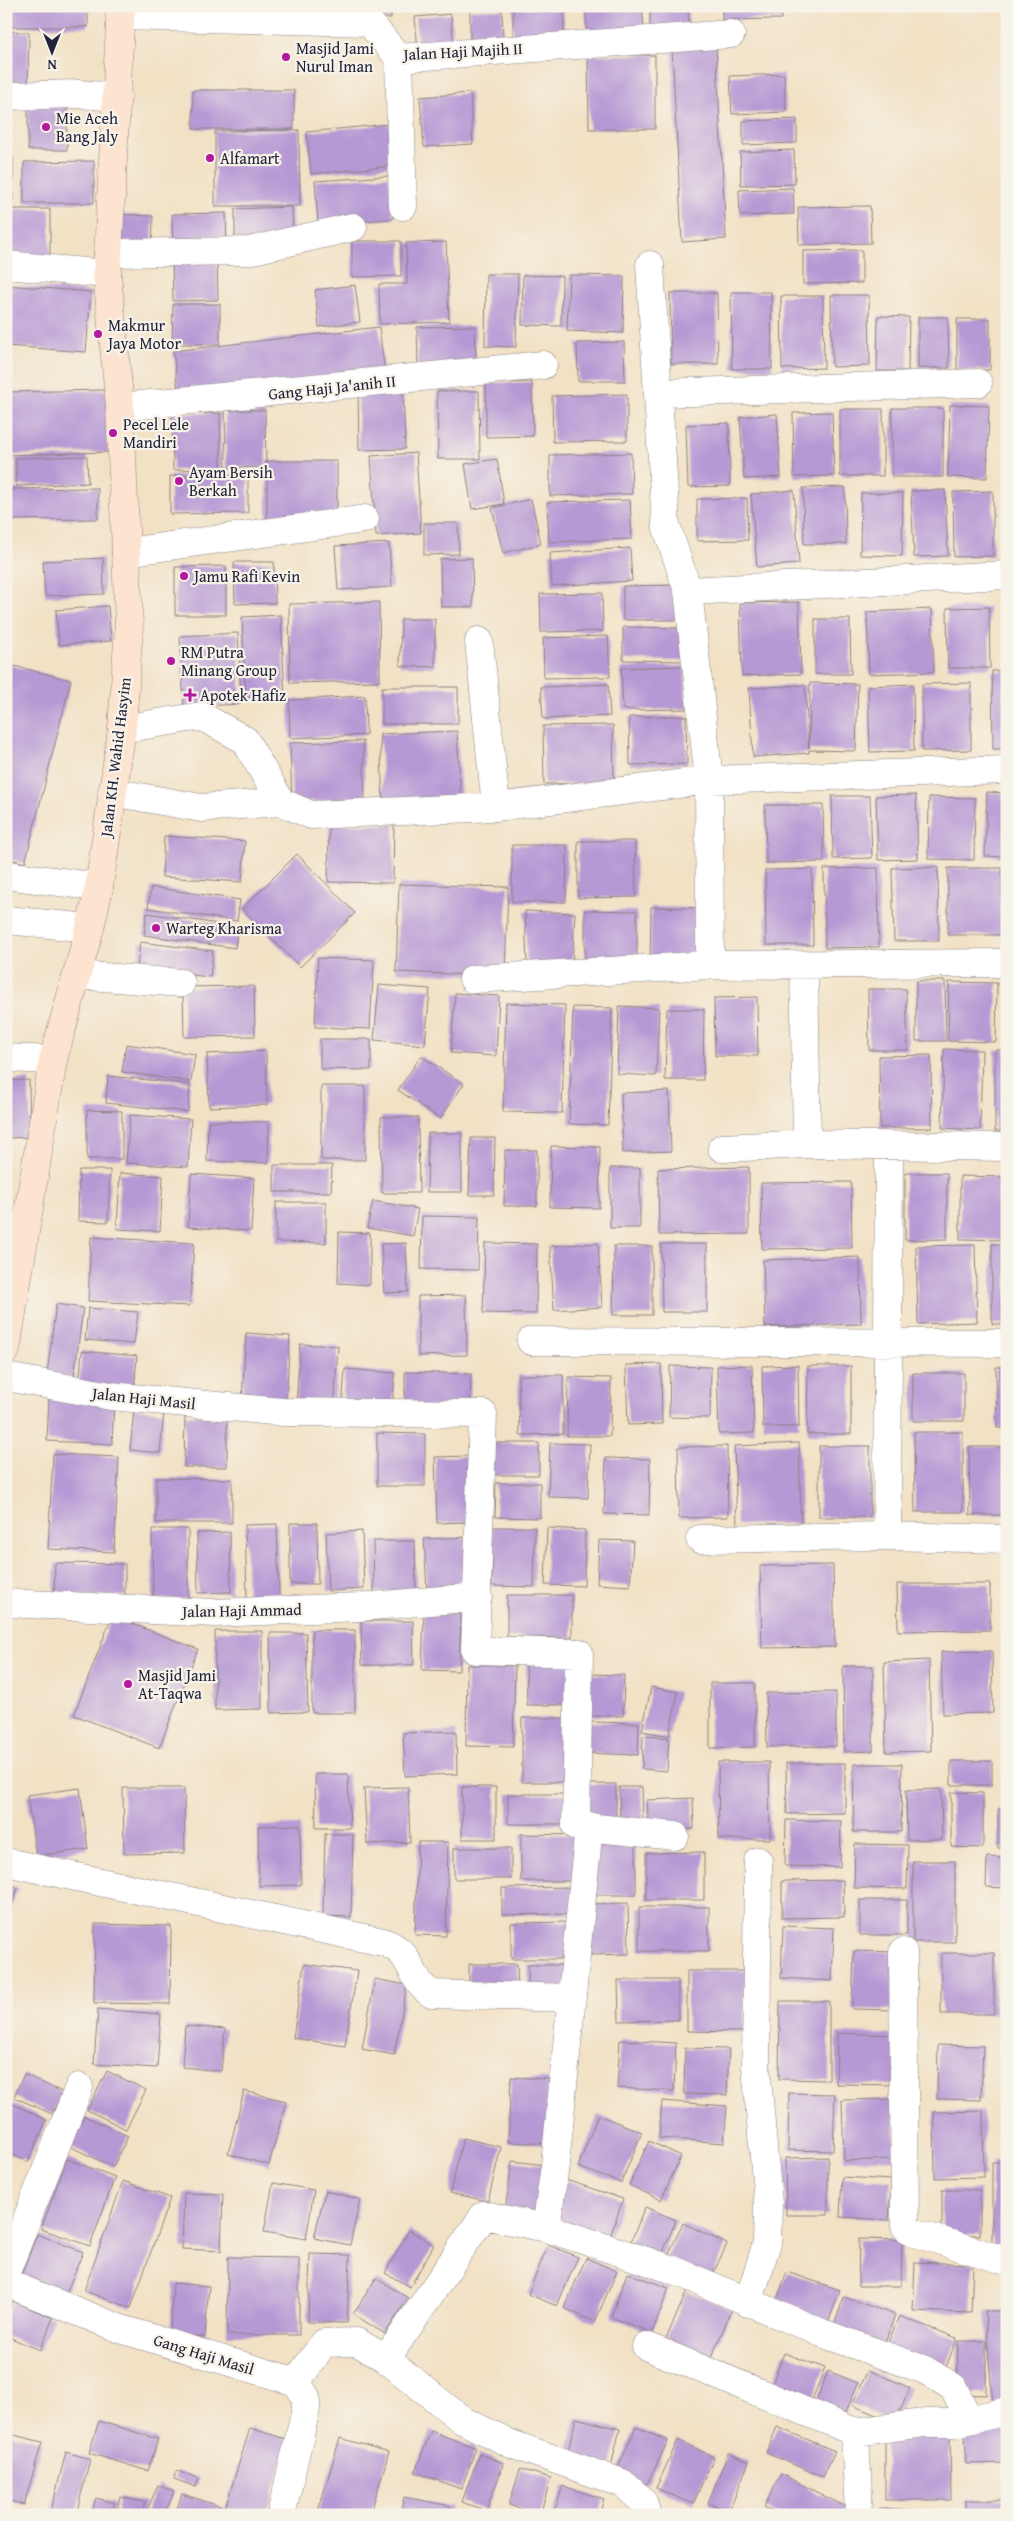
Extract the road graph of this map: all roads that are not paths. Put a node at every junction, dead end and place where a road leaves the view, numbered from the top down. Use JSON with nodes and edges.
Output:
{"nodes":[{"id":1,"x":120,"y":11,"type":"edge"},
{"id":2,"x":731,"y":34,"type":"dead end"},
{"id":3,"x":399,"y":58,"type":"junction"},
{"id":4,"x":6,"y":96,"type":"edge"},
{"id":5,"x":117,"y":97,"type":"junction"},
{"id":6,"x":403,"y":206,"type":"dead end"},
{"id":7,"x":353,"y":228,"type":"dead end"},
{"id":8,"x":108,"y":264,"type":"junction"},
{"id":9,"x":650,"y":265,"type":"dead end"},
{"id":10,"x":6,"y":266,"type":"edge"},
{"id":11,"x":543,"y":365,"type":"dead end"},
{"id":12,"x":978,"y":383,"type":"dead end"},
{"id":13,"x":659,"y":393,"type":"junction"},
{"id":14,"x":120,"y":407,"type":"junction"},
{"id":15,"x":365,"y":519,"type":"dead end"},
{"id":16,"x":126,"y":552,"type":"junction"},
{"id":17,"x":1007,"y":576,"type":"edge"},
{"id":18,"x":688,"y":591,"type":"junction"},
{"id":19,"x":479,"y":641,"type":"dead end"},
{"id":20,"x":122,"y":729,"type":"junction"},
{"id":21,"x":1007,"y":770,"type":"edge"},
{"id":22,"x":709,"y":780,"type":"junction"},
{"id":23,"x":112,"y":792,"type":"junction"},
{"id":24,"x":281,"y":802,"type":"junction"},
{"id":25,"x":496,"y":807,"type":"junction"},
{"id":26,"x":6,"y":875,"type":"edge"},
{"id":27,"x":99,"y":887,"type":"junction"},
{"id":28,"x":6,"y":920,"type":"edge"},
{"id":29,"x":90,"y":928,"type":"junction"},
{"id":30,"x":1007,"y":963,"type":"edge"},
{"id":31,"x":710,"y":965,"type":"junction"},
{"id":32,"x":804,"y":965,"type":"junction"},
{"id":33,"x":77,"y":975,"type":"junction"},
{"id":34,"x":473,"y":979,"type":"dead end"},
{"id":35,"x":181,"y":983,"type":"dead end"},
{"id":36,"x":6,"y":1058,"type":"edge"},
{"id":37,"x":53,"y":1060,"type":"junction"},
{"id":38,"x":807,"y":1144,"type":"junction"},
{"id":39,"x":889,"y":1146,"type":"junction"},
{"id":40,"x":1007,"y":1147,"type":"edge"},
{"id":41,"x":722,"y":1148,"type":"dead end"},
{"id":42,"x":531,"y":1341,"type":"dead end"},
{"id":43,"x":889,"y":1341,"type":"junction"},
{"id":44,"x":1007,"y":1343,"type":"edge"},
{"id":45,"x":6,"y":1350,"type":"edge"},
{"id":46,"x":6,"y":1377,"type":"edge"},
{"id":47,"x":887,"y":1536,"type":"junction"},
{"id":48,"x":700,"y":1538,"type":"dead end"},
{"id":49,"x":1007,"y":1539,"type":"edge"},
{"id":50,"x":478,"y":1596,"type":"junction"},
{"id":51,"x":6,"y":1603,"type":"edge"},
{"id":52,"x":590,"y":1826,"type":"junction"},
{"id":53,"x":675,"y":1836,"type":"dead end"},
{"id":54,"x":758,"y":1861,"type":"dead end"},
{"id":55,"x":6,"y":1862,"type":"edge"},
{"id":56,"x":903,"y":1952,"type":"dead end"},
{"id":57,"x":572,"y":1998,"type":"junction"},
{"id":58,"x":80,"y":2087,"type":"dead end"},
{"id":59,"x":546,"y":2228,"type":"junction"},
{"id":60,"x":1007,"y":2261,"type":"edge"},
{"id":61,"x":6,"y":2272,"type":"edge"},
{"id":62,"x":6,"y":2283,"type":"edge"},
{"id":63,"x":748,"y":2303,"type":"junction"},
{"id":64,"x":646,"y":2346,"type":"dead end"},
{"id":65,"x":386,"y":2359,"type":"junction"},
{"id":66,"x":296,"y":2382,"type":"junction"},
{"id":67,"x":1007,"y":2411,"type":"edge"},
{"id":68,"x":968,"y":2420,"type":"junction"},
{"id":69,"x":855,"y":2432,"type":"junction"},
{"id":70,"x":281,"y":2515,"type":"edge"},
{"id":71,"x":648,"y":2515,"type":"edge"},
{"id":72,"x":859,"y":2515,"type":"edge"}],
"edges":[{"from":1,"to":3,"type":"street","name":"Jalan Haji Majih II"},
{"from":1,"to":5,"type":"street","name":"Jalan KH. Wahid Hasyim"},
{"from":2,"to":3,"type":"street","name":"Jalan Haji Majih II"},
{"from":3,"to":6,"type":"street"},
{"from":4,"to":5,"type":"street"},
{"from":5,"to":8,"type":"street","name":"Jalan KH. Wahid Hasyim"},
{"from":7,"to":8,"type":"street"},
{"from":8,"to":10,"type":"street"},
{"from":8,"to":14,"type":"street","name":"Jalan KH. Wahid Hasyim"},
{"from":9,"to":13,"type":"street"},
{"from":11,"to":14,"type":"street","name":"Gang Haji Ja'anih II"},
{"from":12,"to":13,"type":"street"},
{"from":13,"to":18,"type":"street"},
{"from":14,"to":16,"type":"street","name":"Jalan KH. Wahid Hasyim"},
{"from":15,"to":16,"type":"street"},
{"from":16,"to":20,"type":"street","name":"Jalan KH. Wahid Hasyim"},
{"from":17,"to":18,"type":"street"},
{"from":18,"to":22,"type":"street"},
{"from":19,"to":25,"type":"street"},
{"from":20,"to":23,"type":"street","name":"Jalan KH. Wahid Hasyim"},
{"from":20,"to":24,"type":"street"},
{"from":21,"to":22,"type":"street"},
{"from":22,"to":25,"type":"street"},
{"from":22,"to":31,"type":"street"},
{"from":23,"to":24,"type":"street"},
{"from":23,"to":27,"type":"street","name":"Jalan KH. Wahid Hasyim"},
{"from":24,"to":25,"type":"street"},
{"from":26,"to":27,"type":"street"},
{"from":27,"to":29,"type":"street","name":"Jalan KH. Wahid Hasyim"},
{"from":28,"to":29,"type":"street"},
{"from":29,"to":33,"type":"street","name":"Jalan KH. Wahid Hasyim"},
{"from":30,"to":32,"type":"street"},
{"from":31,"to":32,"type":"street"},
{"from":31,"to":34,"type":"street"},
{"from":32,"to":38,"type":"street"},
{"from":33,"to":35,"type":"street"},
{"from":33,"to":37,"type":"street","name":"Jalan KH. Wahid Hasyim"},
{"from":36,"to":37,"type":"street"},
{"from":37,"to":45,"type":"street","name":"Jalan KH. Wahid Hasyim"},
{"from":38,"to":39,"type":"street"},
{"from":38,"to":41,"type":"street"},
{"from":39,"to":40,"type":"street"},
{"from":39,"to":43,"type":"street"},
{"from":42,"to":43,"type":"street"},
{"from":43,"to":44,"type":"street"},
{"from":43,"to":47,"type":"street"},
{"from":46,"to":50,"type":"street","name":"Jalan Haji Masil"},
{"from":47,"to":48,"type":"street"},
{"from":47,"to":49,"type":"street"},
{"from":50,"to":51,"type":"street","name":"Jalan Haji Ammad"},
{"from":50,"to":52,"type":"street"},
{"from":52,"to":53,"type":"street"},
{"from":52,"to":57,"type":"street"},
{"from":54,"to":63,"type":"street"},
{"from":55,"to":57,"type":"street"},
{"from":56,"to":60,"type":"street"},
{"from":57,"to":59,"type":"street"},
{"from":58,"to":61,"type":"street"},
{"from":59,"to":63,"type":"street"},
{"from":59,"to":65,"type":"street"},
{"from":62,"to":66,"type":"street","name":"Gang Haji Masil"},
{"from":63,"to":68,"type":"street"},
{"from":64,"to":69,"type":"street"},
{"from":65,"to":66,"type":"street"},
{"from":65,"to":71,"type":"street"},
{"from":66,"to":70,"type":"street"},
{"from":67,"to":68,"type":"street"},
{"from":68,"to":69,"type":"street"},
{"from":69,"to":72,"type":"street"}]}
